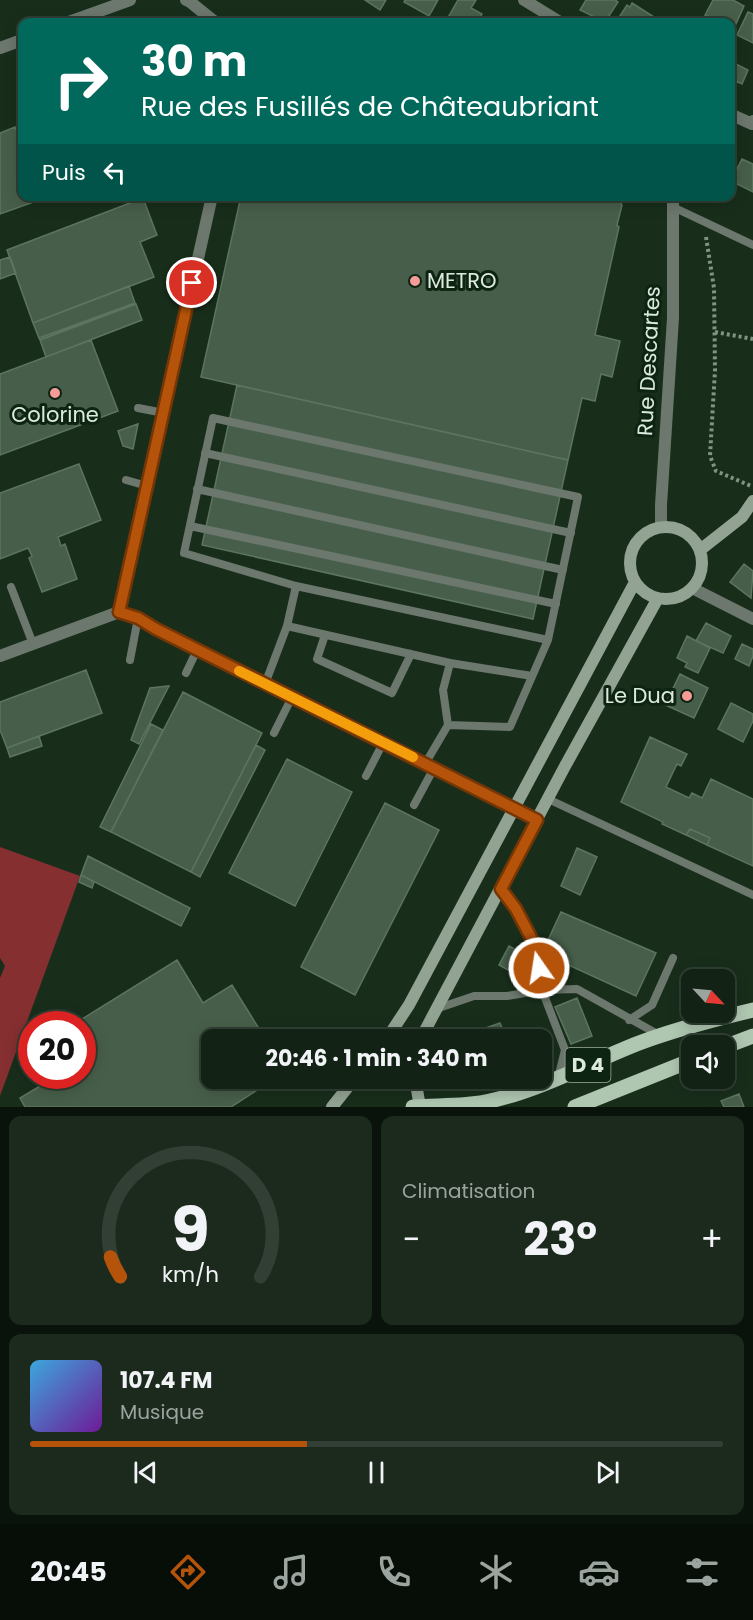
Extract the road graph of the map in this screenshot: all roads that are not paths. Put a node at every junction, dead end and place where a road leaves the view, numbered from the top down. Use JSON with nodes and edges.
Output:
{"nodes":[{"id":1,"x":129,"y":0,"type":"edge"},
{"id":2,"x":186,"y":0,"type":"edge"},
{"id":3,"x":524,"y":0,"type":"edge"},
{"id":4,"x":80,"y":18,"type":"edge"},
{"id":5,"x":210,"y":18,"type":"edge"},
{"id":6,"x":553,"y":18,"type":"edge"},
{"id":7,"x":18,"y":41,"type":"edge"},
{"id":8,"x":0,"y":48,"type":"edge"},
{"id":9,"x":735,"y":116,"type":"edge"},
{"id":10,"x":753,"y":123,"type":"edge"},
{"id":11,"x":211,"y":201,"type":"edge"},
{"id":12,"x":673,"y":202,"type":"edge"},
{"id":13,"x":753,"y":245,"type":"edge"},
{"id":14,"x":138,"y":408,"type":"dead end"},
{"id":15,"x":164,"y":413,"type":"junction"},
{"id":16,"x":205,"y":453,"type":"junction"},
{"id":17,"x":126,"y":480,"type":"dead end"},
{"id":18,"x":147,"y":486,"type":"junction"},
{"id":19,"x":198,"y":489,"type":"junction"},
{"id":20,"x":753,"y":501,"type":"edge"},
{"id":21,"x":190,"y":526,"type":"junction"},
{"id":22,"x":661,"y":527,"type":"junction"},
{"id":23,"x":571,"y":533,"type":"junction"},
{"id":24,"x":700,"y":550,"type":"junction"},
{"id":25,"x":563,"y":570,"type":"junction"},
{"id":26,"x":635,"y":582,"type":"junction"},
{"id":27,"x":296,"y":586,"type":"junction"},
{"id":28,"x":11,"y":587,"type":"dead end"},
{"id":29,"x":692,"y":588,"type":"junction"},
{"id":30,"x":658,"y":598,"type":"junction"},
{"id":31,"x":556,"y":604,"type":"junction"},
{"id":32,"x":119,"y":612,"type":"junction"},
{"id":33,"x":138,"y":618,"type":"junction"},
{"id":34,"x":753,"y":619,"type":"edge"},
{"id":35,"x":286,"y":626,"type":"junction"},
{"id":36,"x":325,"y":635,"type":"junction"},
{"id":37,"x":548,"y":640,"type":"junction"},
{"id":38,"x":33,"y":644,"type":"junction"},
{"id":39,"x":197,"y":650,"type":"junction"},
{"id":40,"x":411,"y":654,"type":"junction"},
{"id":41,"x":0,"y":656,"type":"edge"},
{"id":42,"x":130,"y":660,"type":"dead end"},
{"id":43,"x":450,"y":663,"type":"junction"},
{"id":44,"x":186,"y":673,"type":"dead end"},
{"id":45,"x":532,"y":676,"type":"junction"},
{"id":46,"x":265,"y":684,"type":"junction"},
{"id":47,"x":292,"y":698,"type":"junction"},
{"id":48,"x":448,"y":725,"type":"junction"},
{"id":49,"x":274,"y":733,"type":"dead end"},
{"id":50,"x":383,"y":742,"type":"junction"},
{"id":51,"x":429,"y":766,"type":"junction"},
{"id":52,"x":366,"y":776,"type":"dead end"},
{"id":53,"x":548,"y":799,"type":"junction"},
{"id":54,"x":414,"y":805,"type":"dead end"},
{"id":55,"x":514,"y":808,"type":"junction"},
{"id":56,"x":537,"y":820,"type":"junction"},
{"id":57,"x":501,"y":889,"type":"junction"},
{"id":58,"x":753,"y":895,"type":"edge"},
{"id":59,"x":673,"y":958,"type":"dead end"},
{"id":60,"x":542,"y":990,"type":"junction"},
{"id":61,"x":436,"y":1010,"type":"junction"},
{"id":62,"x":753,"y":1010,"type":"edge"},
{"id":63,"x":629,"y":1020,"type":"junction"},
{"id":64,"x":393,"y":1029,"type":"edge"},
{"id":65,"x":426,"y":1029,"type":"edge"},
{"id":66,"x":661,"y":1036,"type":"junction"},
{"id":67,"x":753,"y":1036,"type":"edge"},
{"id":68,"x":735,"y":1043,"type":"edge"},
{"id":69,"x":681,"y":1064,"type":"edge"},
{"id":70,"x":558,"y":1078,"type":"junction"},
{"id":71,"x":346,"y":1089,"type":"edge"},
{"id":72,"x":417,"y":1089,"type":"edge"},
{"id":73,"x":332,"y":1107,"type":"edge"},
{"id":74,"x":412,"y":1107,"type":"edge"},
{"id":75,"x":420,"y":1107,"type":"edge"},
{"id":76,"x":575,"y":1107,"type":"edge"}],
"edges":[{"from":1,"to":4,"type":"street"},
{"from":2,"to":5,"type":"street"},
{"from":3,"to":6,"type":"street"},
{"from":7,"to":8,"type":"street"},
{"from":9,"to":10,"type":"street"},
{"from":11,"to":15,"type":"street"},
{"from":12,"to":13,"type":"lane"},
{"from":12,"to":22,"type":"street","name":"Rue Descartes"},
{"from":14,"to":15,"type":"lane"},
{"from":15,"to":18,"type":"street"},
{"from":16,"to":19,"type":"lane"},
{"from":16,"to":23,"type":"lane"},
{"from":16,"to":23,"type":"lane"},
{"from":17,"to":18,"type":"lane"},
{"from":18,"to":32,"type":"street"},
{"from":19,"to":21,"type":"lane"},
{"from":19,"to":25,"type":"lane"},
{"from":20,"to":24,"type":"main road"},
{"from":21,"to":27,"type":"lane"},
{"from":21,"to":31,"type":"lane"},
{"from":22,"to":24,"type":"main road"},
{"from":22,"to":26,"type":"main road"},
{"from":23,"to":25,"type":"lane"},
{"from":24,"to":29,"type":"main road"},
{"from":25,"to":31,"type":"lane"},
{"from":26,"to":30,"type":"main road"},
{"from":26,"to":55,"type":"main road"},
{"from":27,"to":35,"type":"lane"},
{"from":27,"to":37,"type":"lane"},
{"from":28,"to":38,"type":"lane"},
{"from":29,"to":30,"type":"main road"},
{"from":29,"to":34,"type":"street"},
{"from":30,"to":53,"type":"main road"},
{"from":31,"to":37,"type":"lane"},
{"from":32,"to":33,"type":"street"},
{"from":32,"to":38,"type":"street"},
{"from":33,"to":39,"type":"street"},
{"from":33,"to":42,"type":"lane"},
{"from":35,"to":36,"type":"lane"},
{"from":35,"to":46,"type":"lane"},
{"from":36,"to":40,"type":"lane"},
{"from":36,"to":40,"type":"lane"},
{"from":37,"to":45,"type":"lane"},
{"from":38,"to":41,"type":"street"},
{"from":39,"to":44,"type":"lane"},
{"from":39,"to":46,"type":"street"},
{"from":40,"to":43,"type":"lane"},
{"from":43,"to":45,"type":"lane"},
{"from":43,"to":48,"type":"lane"},
{"from":45,"to":48,"type":"lane"},
{"from":46,"to":47,"type":"street"},
{"from":47,"to":49,"type":"lane"},
{"from":47,"to":50,"type":"street"},
{"from":48,"to":51,"type":"lane"},
{"from":50,"to":51,"type":"street"},
{"from":50,"to":52,"type":"lane"},
{"from":51,"to":54,"type":"lane"},
{"from":51,"to":55,"type":"street"},
{"from":53,"to":56,"type":"main road"},
{"from":53,"to":58,"type":"lane"},
{"from":55,"to":56,"type":"street"},
{"from":55,"to":64,"type":"main road"},
{"from":56,"to":57,"type":"main road"},
{"from":57,"to":60,"type":"lane"},
{"from":57,"to":61,"type":"main road"},
{"from":59,"to":63,"type":"lane"},
{"from":60,"to":61,"type":"lane"},
{"from":60,"to":63,"type":"lane"},
{"from":60,"to":70,"type":"lane"},
{"from":61,"to":65,"type":"main road"},
{"from":62,"to":66,"type":"main road","number":"D 4"},
{"from":63,"to":66,"type":"lane"},
{"from":66,"to":70,"type":"main road","number":"D 4"},
{"from":67,"to":68,"type":"main road"},
{"from":69,"to":76,"type":"main road","number":"D 4"},
{"from":70,"to":75,"type":"main road","number":"D 4"},
{"from":71,"to":73,"type":"main road"},
{"from":72,"to":75,"type":"main road"},
{"from":74,"to":75,"type":"main road","number":"D 4"}]}
